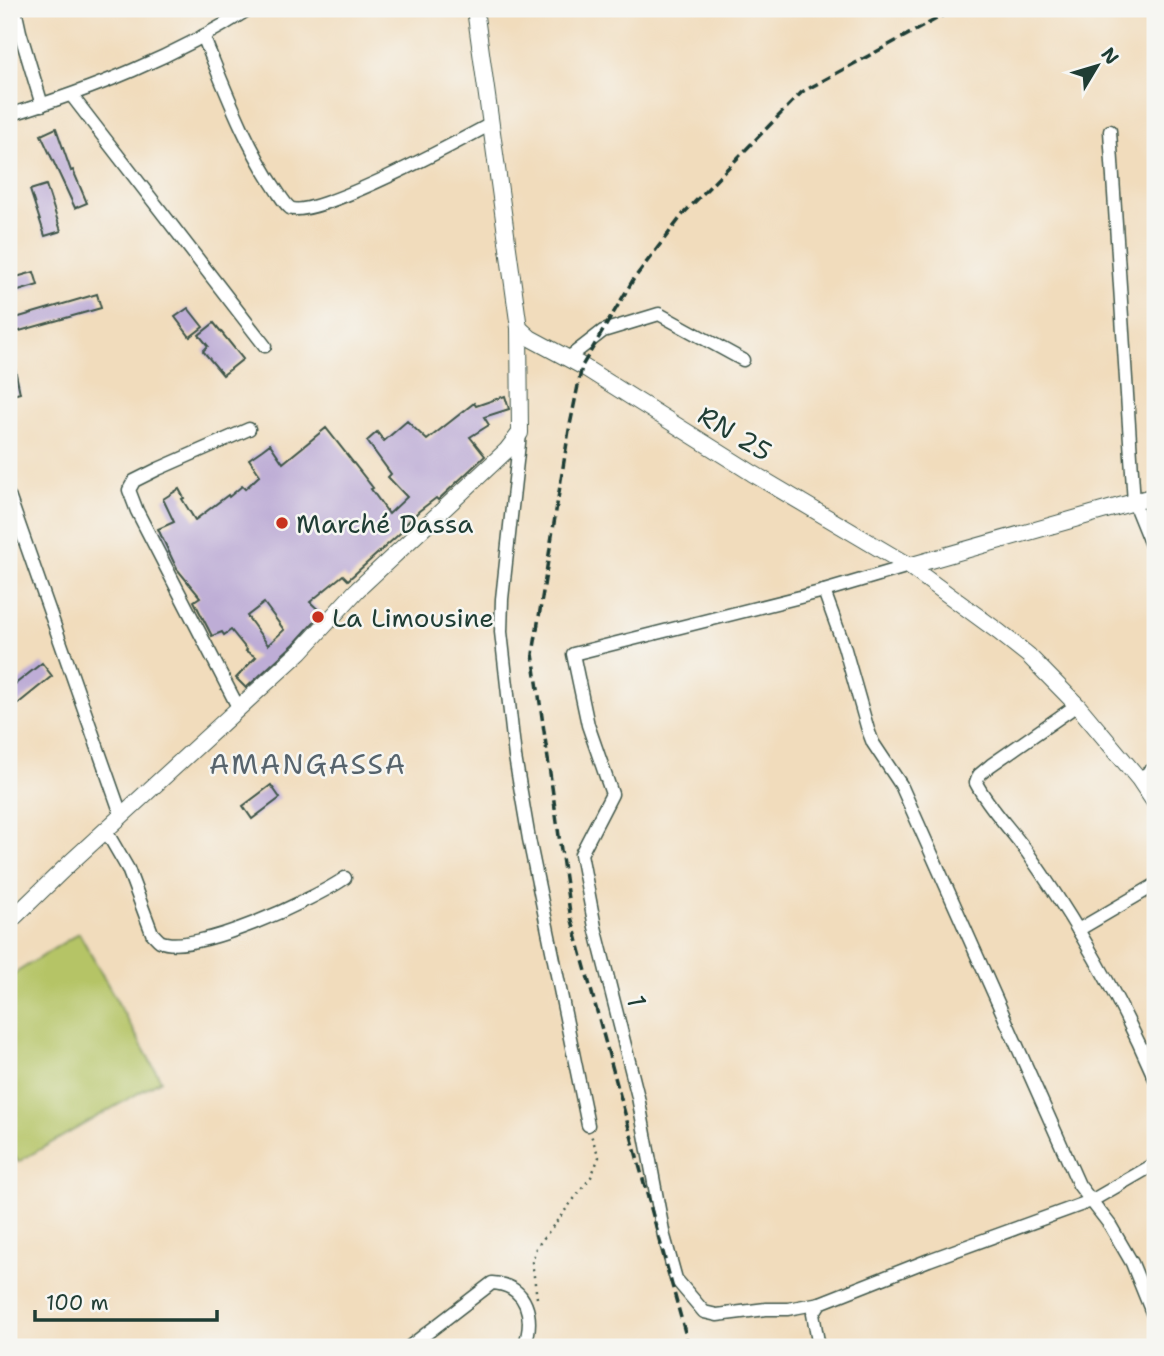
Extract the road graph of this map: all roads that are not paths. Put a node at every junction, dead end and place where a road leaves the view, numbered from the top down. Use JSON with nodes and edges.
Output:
{"nodes":[{"id":1,"x":15,"y":9,"type":"edge"},
{"id":2,"x":249,"y":9,"type":"edge"},
{"id":3,"x":475,"y":9,"type":"edge"},
{"id":4,"x":203,"y":36,"type":"junction"},
{"id":5,"x":72,"y":96,"type":"junction"},
{"id":6,"x":42,"y":105,"type":"junction"},
{"id":7,"x":9,"y":115,"type":"edge"},
{"id":8,"x":491,"y":124,"type":"junction"},
{"id":9,"x":1110,"y":131,"type":"dead end"},
{"id":10,"x":519,"y":328,"type":"junction"},
{"id":11,"x":265,"y":346,"type":"dead end"},
{"id":12,"x":567,"y":359,"type":"junction"},
{"id":13,"x":743,"y":360,"type":"dead end"},
{"id":14,"x":249,"y":429,"type":"dead end"},
{"id":15,"x":520,"y":433,"type":"junction"},
{"id":16,"x":9,"y":496,"type":"edge"},
{"id":17,"x":1155,"y":496,"type":"edge"},
{"id":18,"x":1134,"y":503,"type":"junction"},
{"id":19,"x":1155,"y":555,"type":"edge"},
{"id":20,"x":909,"y":566,"type":"junction"},
{"id":21,"x":824,"y":591,"type":"junction"},
{"id":22,"x":1077,"y":705,"type":"junction"},
{"id":23,"x":239,"y":709,"type":"junction"},
{"id":24,"x":1155,"y":768,"type":"edge"},
{"id":25,"x":1139,"y":779,"type":"junction"},
{"id":26,"x":1155,"y":803,"type":"edge"},
{"id":27,"x":122,"y":817,"type":"junction"},
{"id":28,"x":106,"y":831,"type":"junction"},
{"id":29,"x":345,"y":878,"type":"dead end"},
{"id":30,"x":1155,"y":885,"type":"edge"},
{"id":31,"x":9,"y":922,"type":"edge"},
{"id":32,"x":1078,"y":930,"type":"junction"},
{"id":33,"x":1155,"y":1079,"type":"edge"},
{"id":34,"x":588,"y":1125,"type":"road end"},
{"id":35,"x":1155,"y":1164,"type":"edge"},
{"id":36,"x":1091,"y":1201,"type":"junction"},
{"id":37,"x":820,"y":1303,"type":"junction"},
{"id":38,"x":1155,"y":1321,"type":"edge"},
{"id":39,"x":409,"y":1347,"type":"edge"},
{"id":40,"x":524,"y":1347,"type":"edge"},
{"id":41,"x":819,"y":1347,"type":"edge"}],
"edges":[{"from":1,"to":6,"type":"street"},
{"from":2,"to":4,"type":"street"},
{"from":3,"to":8,"type":"main road"},
{"from":4,"to":5,"type":"street"},
{"from":4,"to":8,"type":"street"},
{"from":5,"to":6,"type":"street"},
{"from":5,"to":11,"type":"street"},
{"from":6,"to":7,"type":"street"},
{"from":8,"to":10,"type":"main road"},
{"from":9,"to":18,"type":"street"},
{"from":10,"to":12,"type":"main road","name":"RN 25","number":"RN 25"},
{"from":10,"to":15,"type":"main road"},
{"from":12,"to":13,"type":"street"},
{"from":12,"to":20,"type":"main road","name":"RN 25","number":"RN 25"},
{"from":14,"to":23,"type":"street"},
{"from":15,"to":23,"type":"main road"},
{"from":15,"to":34,"type":"street"},
{"from":16,"to":27,"type":"street"},
{"from":17,"to":18,"type":"main road"},
{"from":18,"to":19,"type":"street"},
{"from":18,"to":20,"type":"main road"},
{"from":20,"to":21,"type":"street"},
{"from":20,"to":22,"type":"main road","name":"RN 25","number":"RN 25"},
{"from":21,"to":36,"type":"street"},
{"from":21,"to":37,"type":"street","name":"1"},
{"from":22,"to":25,"type":"main road","name":"RN 25","number":"RN 25"},
{"from":22,"to":32,"type":"street"},
{"from":23,"to":27,"type":"main road"},
{"from":24,"to":25,"type":"street"},
{"from":25,"to":26,"type":"main road","name":"RN 25","number":"RN 25"},
{"from":27,"to":28,"type":"main road"},
{"from":28,"to":29,"type":"street"},
{"from":28,"to":31,"type":"main road"},
{"from":30,"to":32,"type":"street"},
{"from":32,"to":33,"type":"street"},
{"from":35,"to":36,"type":"street"},
{"from":36,"to":37,"type":"street"},
{"from":36,"to":38,"type":"street"},
{"from":37,"to":41,"type":"street"},
{"from":39,"to":40,"type":"street"}]}
